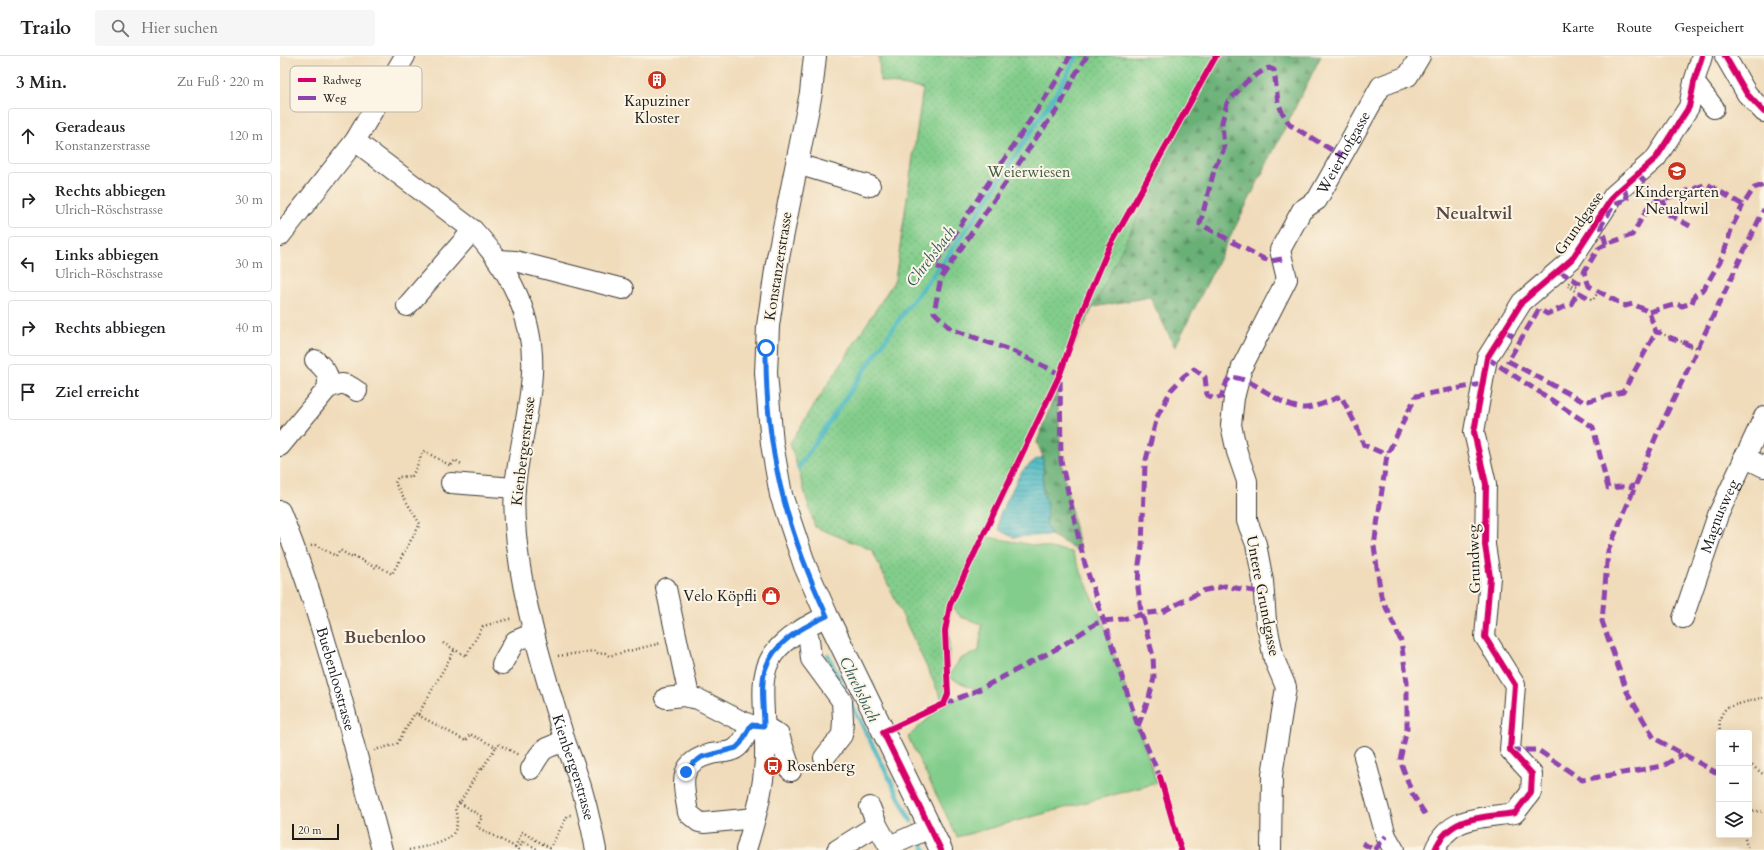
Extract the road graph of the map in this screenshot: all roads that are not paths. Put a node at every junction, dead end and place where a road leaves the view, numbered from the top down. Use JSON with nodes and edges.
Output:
{"nodes":[{"id":1,"x":405,"y":56,"type":"edge"},
{"id":2,"x":815,"y":56,"type":"edge"},
{"id":3,"x":1420,"y":56,"type":"edge"},
{"id":4,"x":1702,"y":56,"type":"edge"},
{"id":5,"x":1725,"y":56,"type":"edge"},
{"id":6,"x":399,"y":66,"type":"edge"},
{"id":7,"x":1694,"y":82,"type":"junction"},
{"id":8,"x":1714,"y":108,"type":"dead end"},
{"id":9,"x":372,"y":112,"type":"edge"},
{"id":10,"x":1764,"y":112,"type":"edge"},
{"id":11,"x":355,"y":142,"type":"junction"},
{"id":12,"x":797,"y":164,"type":"junction"},
{"id":13,"x":870,"y":186,"type":"dead end"},
{"id":14,"x":473,"y":230,"type":"junction"},
{"id":15,"x":280,"y":236,"type":"edge"},
{"id":16,"x":499,"y":260,"type":"junction"},
{"id":17,"x":623,"y":289,"type":"dead end"},
{"id":18,"x":407,"y":306,"type":"dead end"},
{"id":19,"x":1487,"y":358,"type":"joint"},
{"id":20,"x":314,"y":360,"type":"dead end"},
{"id":21,"x":1242,"y":367,"type":"joint"},
{"id":22,"x":327,"y":389,"type":"junction"},
{"id":23,"x":357,"y":391,"type":"dead end"},
{"id":24,"x":1764,"y":418,"type":"edge"},
{"id":25,"x":280,"y":446,"type":"edge"},
{"id":26,"x":1744,"y":457,"type":"junction"},
{"id":27,"x":1764,"y":467,"type":"edge"},
{"id":28,"x":451,"y":483,"type":"dead end"},
{"id":29,"x":515,"y":488,"type":"junction"},
{"id":30,"x":280,"y":511,"type":"edge"},
{"id":31,"x":293,"y":551,"type":"edge"},
{"id":32,"x":666,"y":588,"type":"dead end"},
{"id":33,"x":827,"y":616,"type":"junction"},
{"id":34,"x":1683,"y":618,"type":"dead end"},
{"id":35,"x":804,"y":628,"type":"junction"},
{"id":36,"x":534,"y":632,"type":"junction"},
{"id":37,"x":502,"y":664,"type":"dead end"},
{"id":38,"x":689,"y":696,"type":"junction"},
{"id":39,"x":666,"y":698,"type":"dead end"},
{"id":40,"x":757,"y":726,"type":"junction"},
{"id":41,"x":565,"y":742,"type":"junction"},
{"id":42,"x":1364,"y":756,"type":"dead end"},
{"id":43,"x":824,"y":758,"type":"dead end"},
{"id":44,"x":531,"y":770,"type":"dead end"},
{"id":45,"x":791,"y":771,"type":"dead end"},
{"id":46,"x":755,"y":818,"type":"junction"},
{"id":47,"x":930,"y":828,"type":"junction"},
{"id":48,"x":382,"y":850,"type":"edge"},
{"id":49,"x":596,"y":850,"type":"edge"},
{"id":50,"x":746,"y":850,"type":"edge"},
{"id":51,"x":837,"y":850,"type":"edge"},
{"id":52,"x":891,"y":850,"type":"edge"},
{"id":53,"x":941,"y":850,"type":"edge"},
{"id":54,"x":1271,"y":850,"type":"edge"},
{"id":55,"x":1394,"y":850,"type":"edge"},
{"id":56,"x":1435,"y":850,"type":"edge"}],
"edges":[{"from":1,"to":6,"type":"street"},
{"from":2,"to":12,"type":"main road","name":"Konstanzerstrasse"},
{"from":3,"to":21,"type":"street","name":"Weierhofgasse"},
{"from":4,"to":7,"type":"street","name":"Grundgasse"},
{"from":5,"to":10,"type":"street"},
{"from":7,"to":8,"type":"street"},
{"from":7,"to":19,"type":"street","name":"Grundgasse"},
{"from":9,"to":11,"type":"street"},
{"from":11,"to":14,"type":"street","name":"Kienbergerstrasse"},
{"from":11,"to":15,"type":"street"},
{"from":12,"to":13,"type":"street"},
{"from":12,"to":33,"type":"main road","name":"Konstanzerstrasse"},
{"from":14,"to":16,"type":"street","name":"Kienbergerstrasse"},
{"from":14,"to":18,"type":"street"},
{"from":16,"to":17,"type":"street"},
{"from":16,"to":29,"type":"street","name":"Kienbergerstrasse"},
{"from":19,"to":56,"type":"street","name":"Grundweg"},
{"from":20,"to":22,"type":"street"},
{"from":21,"to":54,"type":"street","name":"Untere Grundgasse"},
{"from":22,"to":23,"type":"street"},
{"from":22,"to":25,"type":"street"},
{"from":24,"to":26,"type":"street","name":"Magnusweg"},
{"from":26,"to":27,"type":"street"},
{"from":26,"to":34,"type":"street","name":"Magnusweg"},
{"from":28,"to":29,"type":"street"},
{"from":29,"to":36,"type":"street","name":"Kienbergerstrasse"},
{"from":30,"to":31,"type":"street","name":"Buebenloostrasse"},
{"from":31,"to":48,"type":"street","name":"Buebenloostrasse"},
{"from":32,"to":38,"type":"street"},
{"from":33,"to":35,"type":"street"},
{"from":33,"to":47,"type":"main road","name":"Konstanzerstrasse"},
{"from":35,"to":40,"type":"street"},
{"from":35,"to":43,"type":"street"},
{"from":36,"to":37,"type":"street"},
{"from":36,"to":41,"type":"street","name":"Kienbergerstrasse"},
{"from":38,"to":39,"type":"street"},
{"from":38,"to":40,"type":"street"},
{"from":40,"to":45,"type":"street"},
{"from":40,"to":46,"type":"street"},
{"from":40,"to":46,"type":"street"},
{"from":41,"to":44,"type":"street"},
{"from":41,"to":49,"type":"street","name":"Kienbergerstrasse"},
{"from":42,"to":55,"type":"street"},
{"from":46,"to":50,"type":"street"},
{"from":47,"to":52,"type":"street"},
{"from":47,"to":53,"type":"main road","name":"Konstanzerstrasse"},
{"from":51,"to":52,"type":"street"}]}
